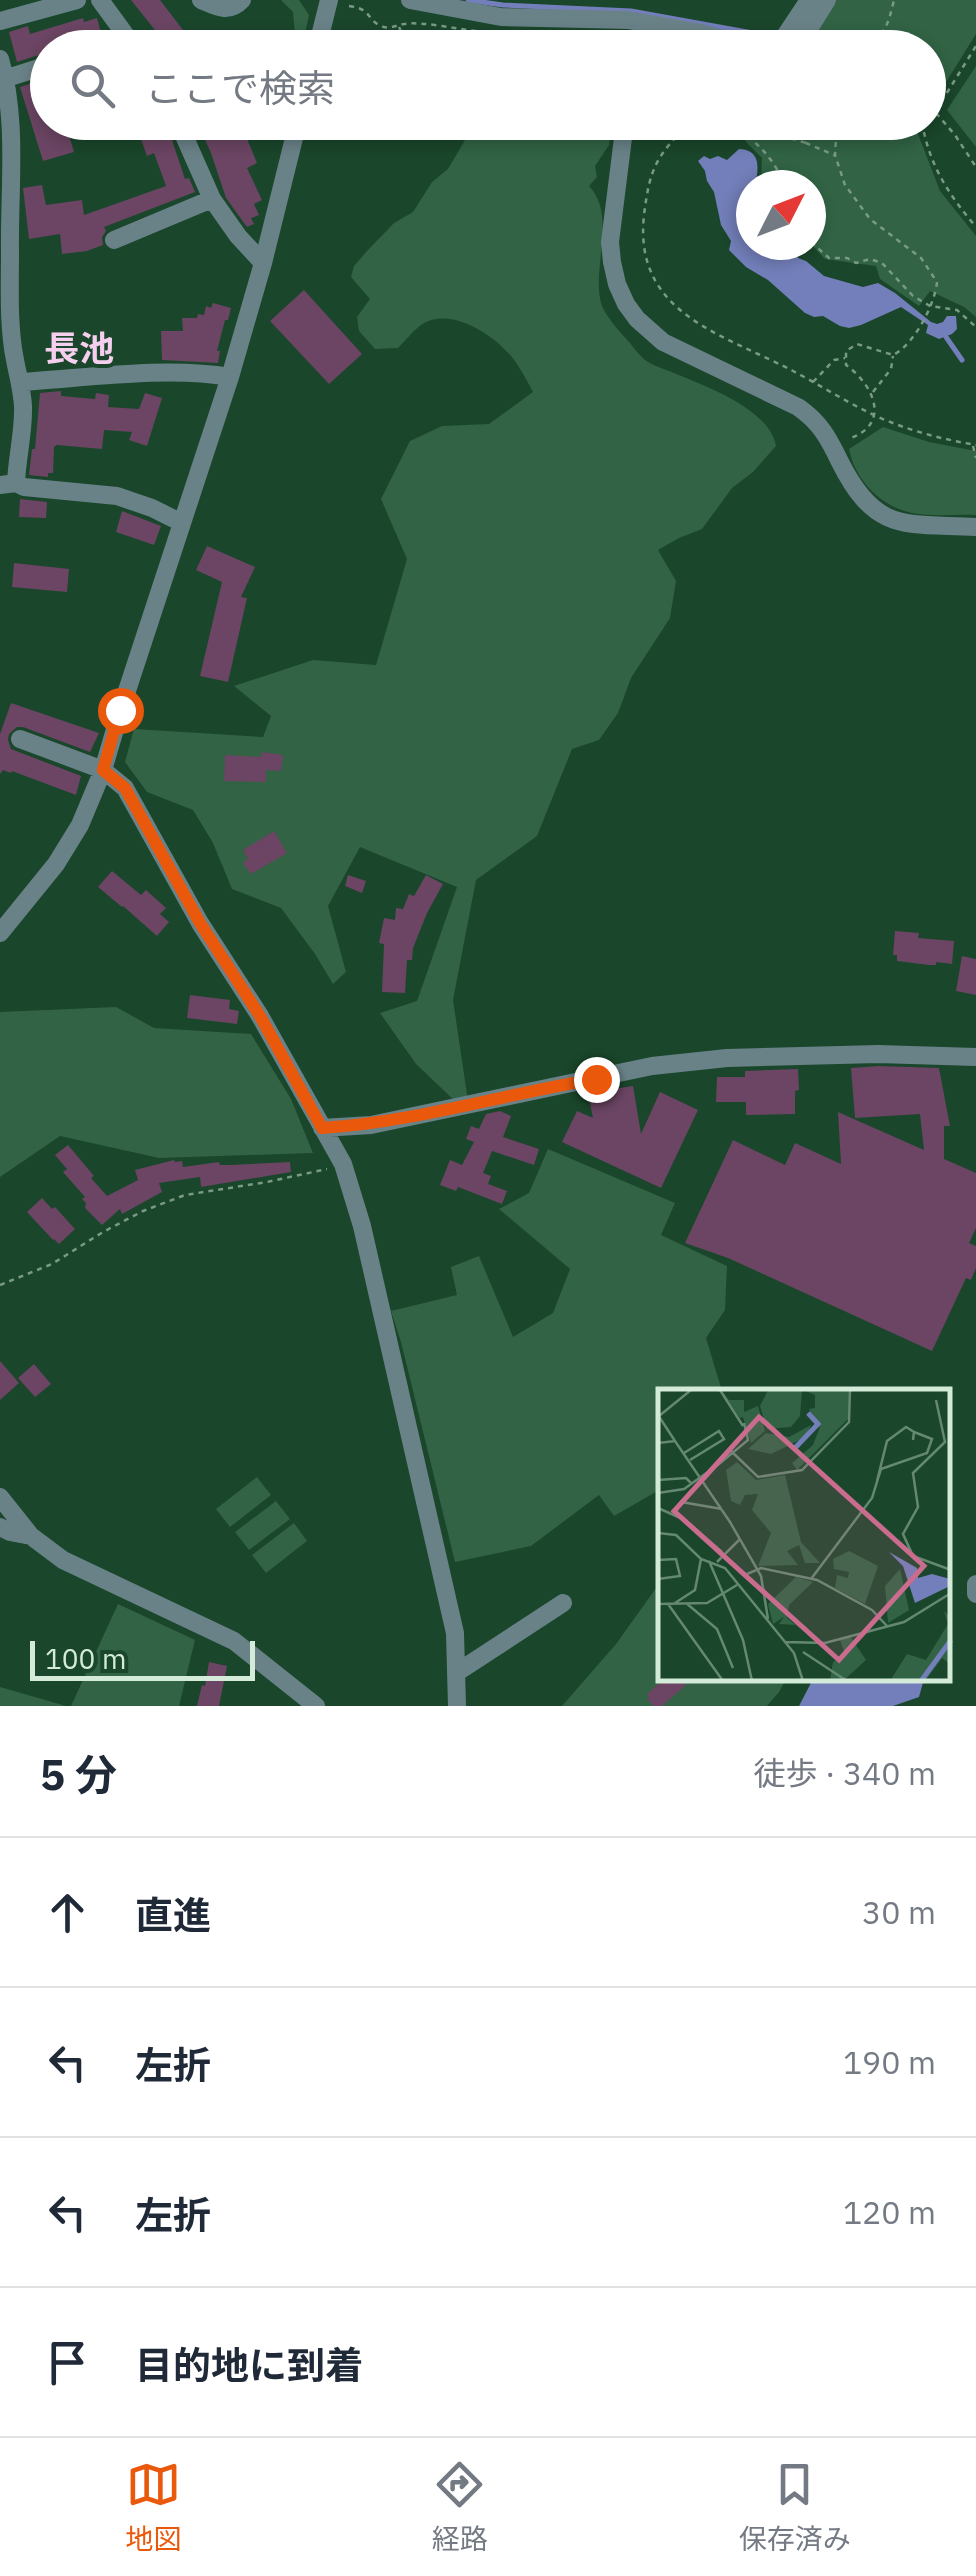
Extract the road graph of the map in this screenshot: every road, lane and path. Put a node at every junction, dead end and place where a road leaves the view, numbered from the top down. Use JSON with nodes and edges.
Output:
{"nodes":[{"id":1,"x":78,"y":0,"type":"edge"},
{"id":2,"x":100,"y":0,"type":"edge"},
{"id":3,"x":202,"y":0,"type":"edge"},
{"id":4,"x":242,"y":0,"type":"edge"},
{"id":5,"x":329,"y":0,"type":"edge"},
{"id":6,"x":410,"y":0,"type":"edge"},
{"id":7,"x":809,"y":0,"type":"edge"},
{"id":8,"x":828,"y":0,"type":"edge"},
{"id":9,"x":894,"y":0,"type":"edge"},
{"id":10,"x":348,"y":6,"type":"dead end"},
{"id":11,"x":0,"y":21,"type":"edge"},
{"id":12,"x":638,"y":22,"type":"junction"},
{"id":13,"x":399,"y":26,"type":"junction"},
{"id":14,"x":122,"y":30,"type":"edge"},
{"id":15,"x":322,"y":30,"type":"edge"},
{"id":16,"x":401,"y":30,"type":"edge"},
{"id":17,"x":467,"y":30,"type":"edge"},
{"id":18,"x":637,"y":30,"type":"edge"},
{"id":19,"x":684,"y":30,"type":"edge"},
{"id":20,"x":789,"y":30,"type":"edge"},
{"id":21,"x":809,"y":30,"type":"edge"},
{"id":22,"x":886,"y":30,"type":"edge"},
{"id":23,"x":976,"y":46,"type":"edge"},
{"id":24,"x":0,"y":59,"type":"edge"},
{"id":25,"x":30,"y":71,"type":"edge"},
{"id":26,"x":4,"y":80,"type":"junction"},
{"id":27,"x":946,"y":94,"type":"edge"},
{"id":28,"x":946,"y":125,"type":"edge"},
{"id":29,"x":186,"y":140,"type":"edge"},
{"id":30,"x":294,"y":140,"type":"edge"},
{"id":31,"x":622,"y":140,"type":"edge"},
{"id":32,"x":673,"y":140,"type":"edge"},
{"id":33,"x":751,"y":140,"type":"edge"},
{"id":34,"x":797,"y":140,"type":"edge"},
{"id":35,"x":803,"y":140,"type":"edge"},
{"id":36,"x":835,"y":140,"type":"edge"},
{"id":37,"x":926,"y":140,"type":"edge"},
{"id":38,"x":806,"y":143,"type":"junction"},
{"id":39,"x":835,"y":156,"type":"junction"},
{"id":40,"x":976,"y":167,"type":"edge"},
{"id":41,"x":779,"y":170,"type":"edge"},
{"id":42,"x":212,"y":199,"type":"junction"},
{"id":43,"x":976,"y":227,"type":"edge"},
{"id":44,"x":114,"y":240,"type":"dead end"},
{"id":45,"x":826,"y":256,"type":"edge"},
{"id":46,"x":263,"y":263,"type":"junction"},
{"id":47,"x":930,"y":306,"type":"junction"},
{"id":48,"x":976,"y":327,"type":"edge"},
{"id":49,"x":893,"y":355,"type":"junction"},
{"id":50,"x":846,"y":358,"type":"junction"},
{"id":51,"x":230,"y":378,"type":"junction"},
{"id":52,"x":21,"y":382,"type":"junction"},
{"id":53,"x":813,"y":382,"type":"junction"},
{"id":54,"x":872,"y":392,"type":"junction"},
{"id":55,"x":875,"y":415,"type":"junction"},
{"id":56,"x":837,"y":441,"type":"dead end"},
{"id":57,"x":974,"y":444,"type":"edge"},
{"id":58,"x":976,"y":458,"type":"edge"},
{"id":59,"x":8,"y":484,"type":"edge"},
{"id":60,"x":182,"y":523,"type":"junction"},
{"id":61,"x":976,"y":527,"type":"edge"},
{"id":62,"x":20,"y":738,"type":"dead end"},
{"id":63,"x":103,"y":770,"type":"junction"},
{"id":64,"x":0,"y":932,"type":"edge"},
{"id":65,"x":976,"y":1057,"type":"edge"},
{"id":66,"x":322,"y":1128,"type":"junction"},
{"id":67,"x":342,"y":1164,"type":"junction"},
{"id":68,"x":0,"y":1285,"type":"edge"},
{"id":69,"x":0,"y":1497,"type":"edge"},
{"id":70,"x":0,"y":1527,"type":"edge"},
{"id":71,"x":31,"y":1536,"type":"junction"},
{"id":72,"x":976,"y":1584,"type":"edge"},
{"id":73,"x":976,"y":1594,"type":"edge"},
{"id":74,"x":563,"y":1603,"type":"dead end"},
{"id":75,"x":456,"y":1673,"type":"junction"},
{"id":76,"x":316,"y":1706,"type":"edge"},
{"id":77,"x":457,"y":1706,"type":"edge"}],
"edges":[{"from":1,"to":11,"type":"street"},
{"from":2,"to":14,"type":"street"},
{"from":3,"to":4,"type":"street"},
{"from":5,"to":15,"type":"street"},
{"from":6,"to":12,"type":"street"},
{"from":7,"to":20,"type":"street"},
{"from":8,"to":21,"type":"street"},
{"from":9,"to":22,"type":"path"},
{"from":10,"to":13,"type":"path"},
{"from":12,"to":18,"type":"street"},
{"from":12,"to":19,"type":"street"},
{"from":13,"to":16,"type":"path"},
{"from":13,"to":17,"type":"path"},
{"from":23,"to":27,"type":"path"},
{"from":24,"to":26,"type":"street"},
{"from":25,"to":26,"type":"street"},
{"from":26,"to":52,"type":"street"},
{"from":28,"to":40,"type":"path"},
{"from":29,"to":42,"type":"street"},
{"from":30,"to":46,"type":"street"},
{"from":31,"to":61,"type":"street"},
{"from":32,"to":53,"type":"path"},
{"from":33,"to":41,"type":"path"},
{"from":34,"to":38,"type":"path"},
{"from":35,"to":38,"type":"path"},
{"from":36,"to":39,"type":"path"},
{"from":37,"to":43,"type":"path"},
{"from":38,"to":39,"type":"path"},
{"from":39,"to":47,"type":"path"},
{"from":42,"to":44,"type":"street"},
{"from":42,"to":46,"type":"street"},
{"from":45,"to":47,"type":"path"},
{"from":46,"to":51,"type":"street"},
{"from":47,"to":48,"type":"path"},
{"from":47,"to":49,"type":"path"},
{"from":49,"to":50,"type":"path"},
{"from":49,"to":54,"type":"path"},
{"from":50,"to":53,"type":"path"},
{"from":50,"to":54,"type":"path"},
{"from":51,"to":52,"type":"street"},
{"from":51,"to":60,"type":"street"},
{"from":52,"to":59,"type":"street"},
{"from":53,"to":55,"type":"path"},
{"from":54,"to":55,"type":"path"},
{"from":55,"to":56,"type":"path"},
{"from":55,"to":57,"type":"path"},
{"from":57,"to":58,"type":"path"},
{"from":59,"to":60,"type":"street"},
{"from":60,"to":63,"type":"street"},
{"from":62,"to":63,"type":"street"},
{"from":63,"to":64,"type":"street"},
{"from":63,"to":66,"type":"street"},
{"from":65,"to":66,"type":"street"},
{"from":66,"to":67,"type":"street"},
{"from":67,"to":68,"type":"path"},
{"from":67,"to":75,"type":"street"},
{"from":69,"to":71,"type":"street"},
{"from":70,"to":71,"type":"street"},
{"from":71,"to":76,"type":"street"},
{"from":72,"to":73,"type":"street"},
{"from":74,"to":75,"type":"street"},
{"from":75,"to":77,"type":"street"}]}
